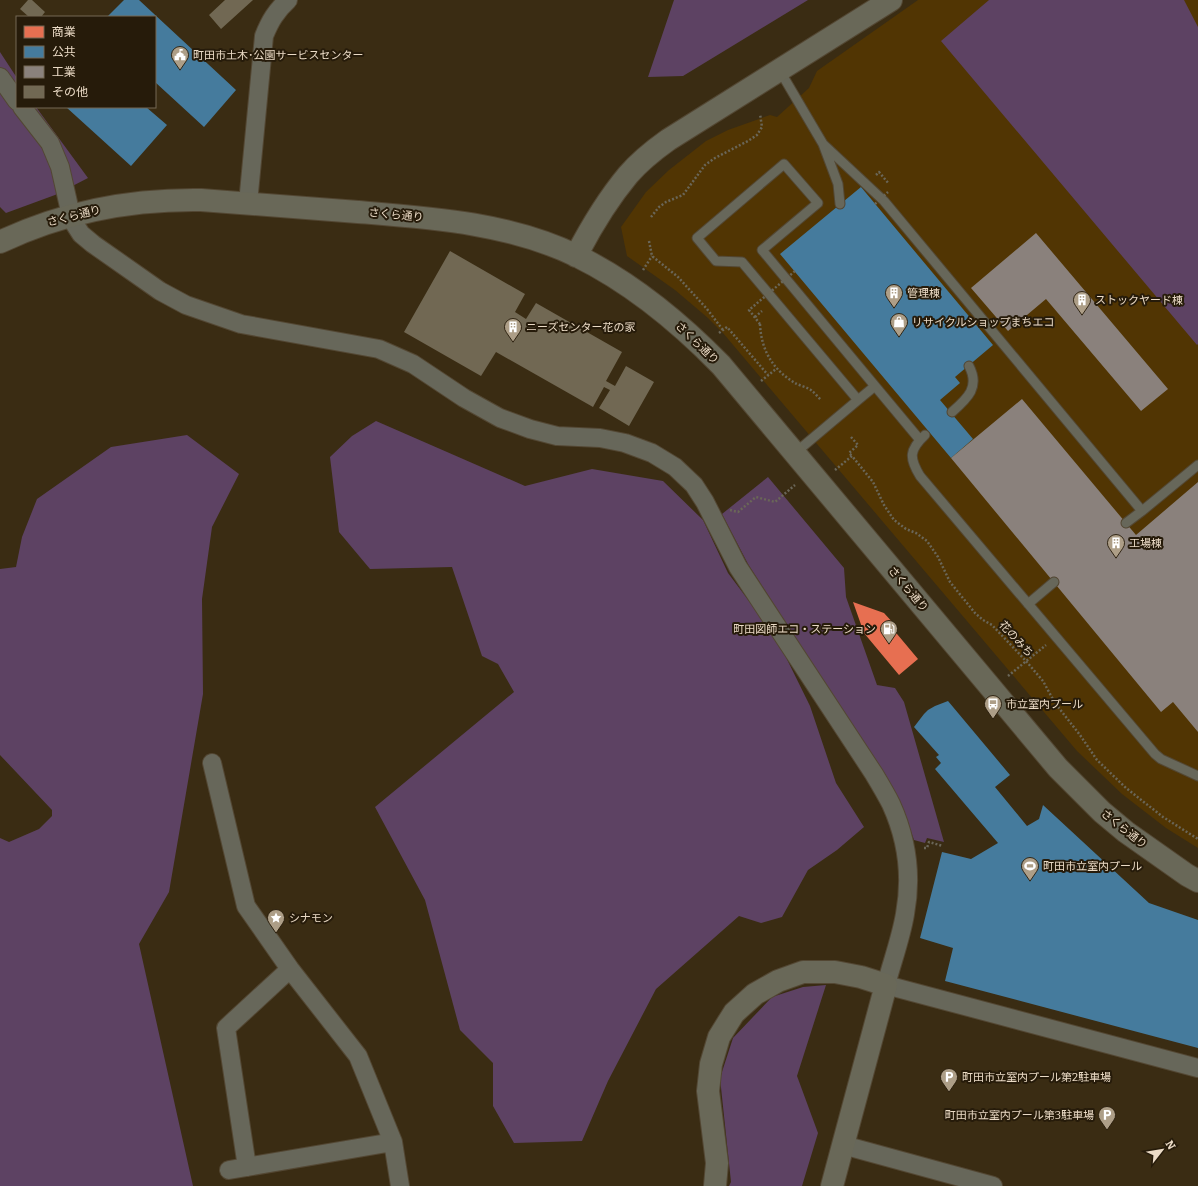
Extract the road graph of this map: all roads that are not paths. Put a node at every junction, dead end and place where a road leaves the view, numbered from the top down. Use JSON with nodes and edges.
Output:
{"nodes":[{"id":1,"x":288,"y":0,"type":"edge"},
{"id":2,"x":891,"y":0,"type":"edge"},
{"id":3,"x":780,"y":71,"type":"junction"},
{"id":4,"x":0,"y":77,"type":"edge"},
{"id":5,"x":16,"y":100,"type":"edge"},
{"id":6,"x":23,"y":108,"type":"edge"},
{"id":7,"x":822,"y":144,"type":"junction"},
{"id":8,"x":248,"y":203,"type":"junction"},
{"id":9,"x":840,"y":204,"type":"dead end"},
{"id":10,"x":71,"y":216,"type":"junction"},
{"id":11,"x":0,"y":242,"type":"edge"},
{"id":12,"x":576,"y":256,"type":"junction"},
{"id":13,"x":969,"y":366,"type":"dead end"},
{"id":14,"x":875,"y":386,"type":"junction"},
{"id":15,"x":858,"y":400,"type":"junction"},
{"id":16,"x":952,"y":412,"type":"dead end"},
{"id":17,"x":795,"y":453,"type":"junction"},
{"id":18,"x":1198,"y":465,"type":"edge"},
{"id":19,"x":1142,"y":511,"type":"junction"},
{"id":20,"x":1126,"y":523,"type":"dead end"},
{"id":21,"x":1054,"y":582,"type":"dead end"},
{"id":22,"x":1028,"y":604,"type":"junction"},
{"id":23,"x":212,"y":763,"type":"dead end"},
{"id":24,"x":1198,"y":776,"type":"edge"},
{"id":25,"x":1198,"y":881,"type":"edge"},
{"id":26,"x":290,"y":969,"type":"junction"},
{"id":27,"x":886,"y":985,"type":"junction"},
{"id":28,"x":1198,"y":1068,"type":"edge"},
{"id":29,"x":393,"y":1142,"type":"junction"},
{"id":30,"x":843,"y":1146,"type":"junction"},
{"id":31,"x":247,"y":1167,"type":"junction"},
{"id":32,"x":229,"y":1170,"type":"dead end"},
{"id":33,"x":400,"y":1186,"type":"edge"},
{"id":34,"x":714,"y":1186,"type":"edge"},
{"id":35,"x":832,"y":1186,"type":"edge"},
{"id":36,"x":994,"y":1186,"type":"edge"}],
"edges":[{"from":1,"to":8,"type":"street"},
{"from":2,"to":3,"type":"street"},
{"from":3,"to":7,"type":"lane"},
{"from":3,"to":12,"type":"street"},
{"from":4,"to":5,"type":"street"},
{"from":6,"to":10,"type":"street"},
{"from":7,"to":9,"type":"lane"},
{"from":7,"to":19,"type":"lane"},
{"from":8,"to":10,"type":"street","name":"さくら通り"},
{"from":8,"to":12,"type":"street","name":"さくら通り"},
{"from":10,"to":11,"type":"street","name":"さくら通り"},
{"from":10,"to":27,"type":"street"},
{"from":12,"to":17,"type":"street","name":"さくら通り"},
{"from":13,"to":16,"type":"lane"},
{"from":14,"to":15,"type":"lane"},
{"from":14,"to":15,"type":"lane"},
{"from":14,"to":22,"type":"lane"},
{"from":15,"to":17,"type":"lane"},
{"from":17,"to":25,"type":"street","name":"さくら通り"},
{"from":18,"to":19,"type":"lane"},
{"from":19,"to":20,"type":"lane"},
{"from":21,"to":22,"type":"lane"},
{"from":22,"to":24,"type":"lane"},
{"from":23,"to":26,"type":"street"},
{"from":26,"to":29,"type":"street"},
{"from":26,"to":31,"type":"street"},
{"from":27,"to":28,"type":"street"},
{"from":27,"to":30,"type":"street"},
{"from":27,"to":34,"type":"street"},
{"from":29,"to":31,"type":"street"},
{"from":29,"to":33,"type":"street"},
{"from":30,"to":35,"type":"street"},
{"from":30,"to":36,"type":"street"},
{"from":31,"to":32,"type":"street"}]}
